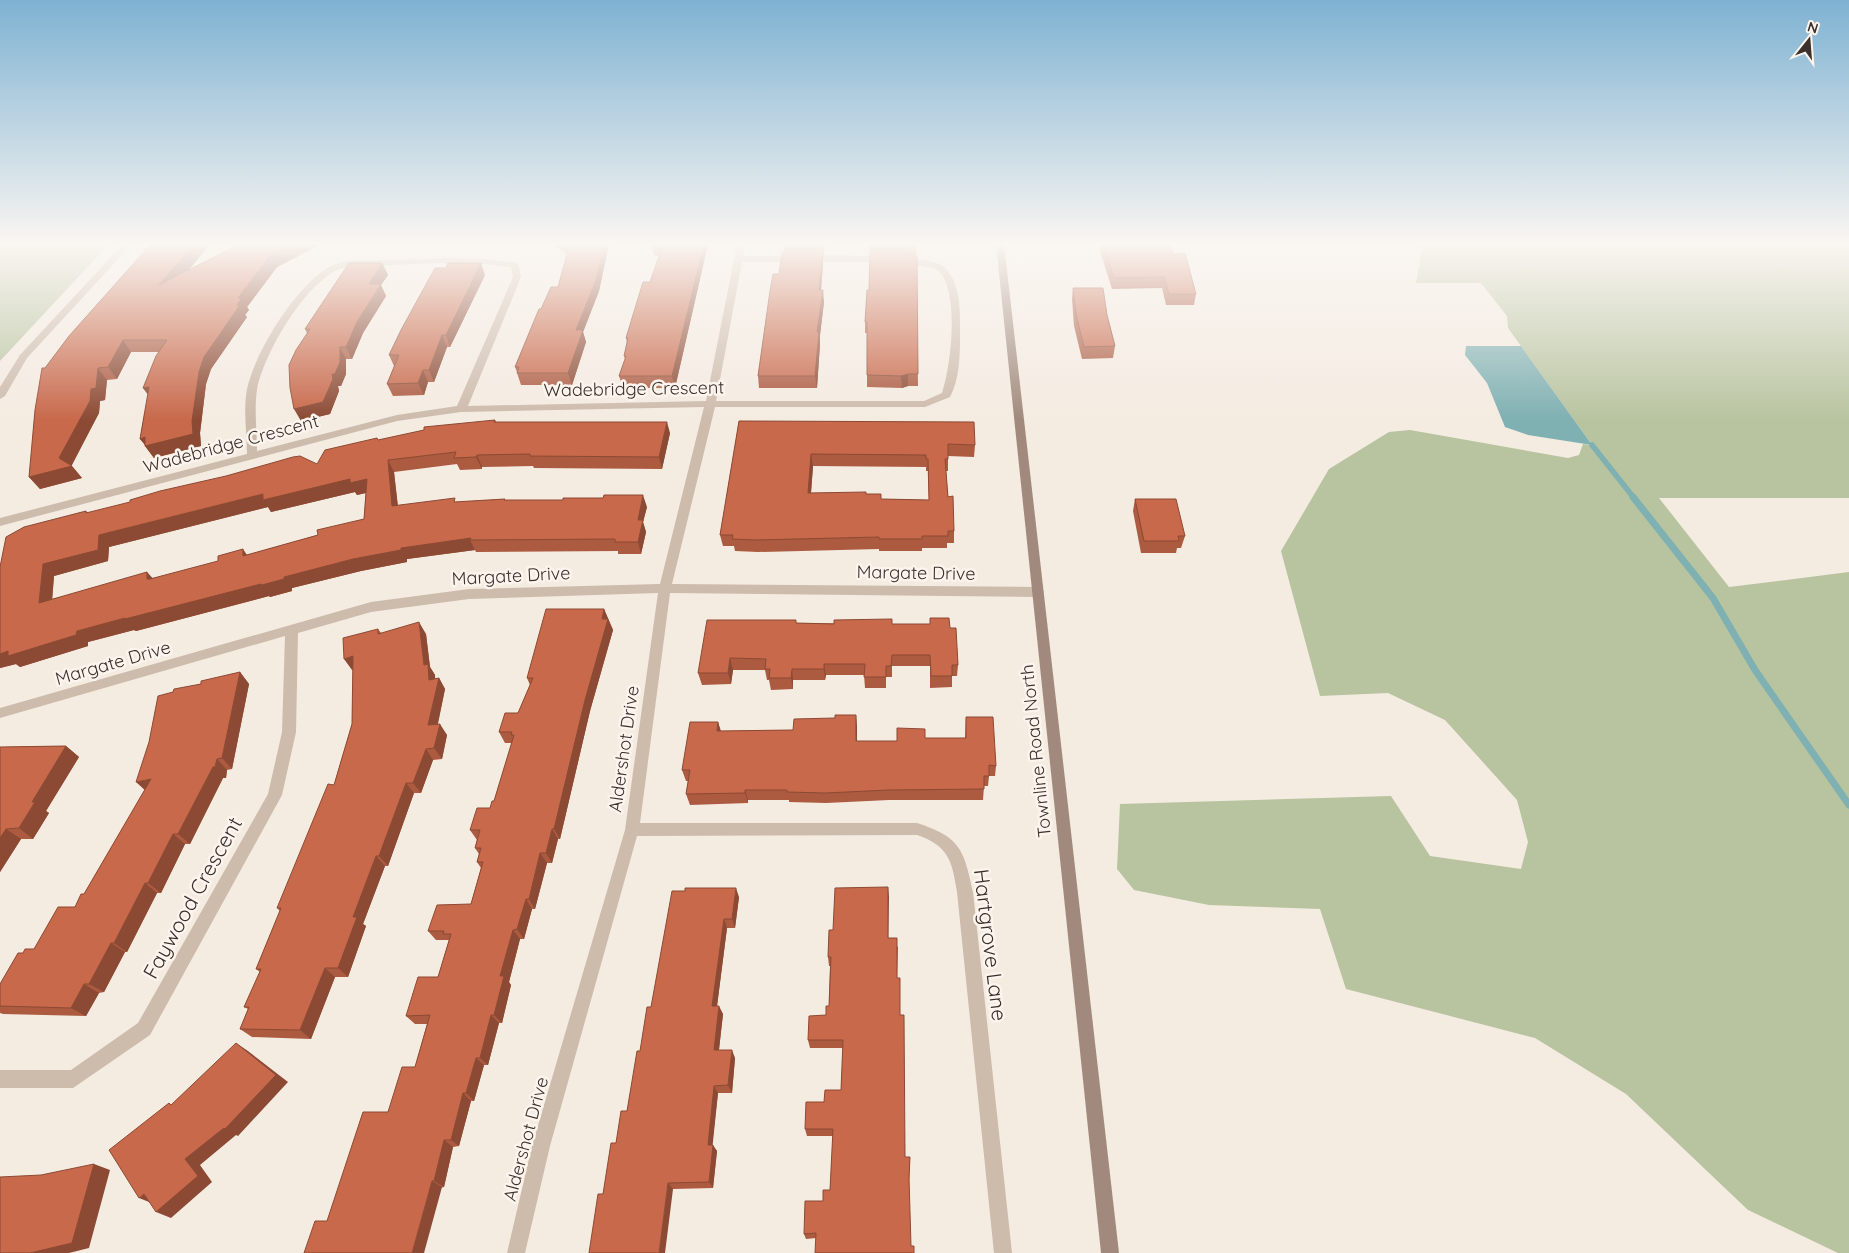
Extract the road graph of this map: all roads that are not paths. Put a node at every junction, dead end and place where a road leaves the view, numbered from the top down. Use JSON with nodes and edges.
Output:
{"nodes":[{"id":1,"x":74,"y":302,"type":"edge"},
{"id":2,"x":298,"y":302,"type":"edge"},
{"id":3,"x":506,"y":302,"type":"edge"},
{"id":4,"x":731,"y":302,"type":"edge"},
{"id":5,"x":954,"y":302,"type":"edge"},
{"id":6,"x":1006,"y":302,"type":"edge"},
{"id":7,"x":0,"y":396,"type":"edge"},
{"id":8,"x":710,"y":405,"type":"junction"},
{"id":9,"x":462,"y":409,"type":"junction"},
{"id":10,"x":252,"y":455,"type":"junction"},
{"id":11,"x":0,"y":522,"type":"edge"},
{"id":12,"x":665,"y":588,"type":"junction"},
{"id":13,"x":1038,"y":592,"type":"junction"},
{"id":14,"x":292,"y":629,"type":"junction"},
{"id":15,"x":0,"y":713,"type":"edge"},
{"id":16,"x":632,"y":830,"type":"junction"},
{"id":17,"x":0,"y":1079,"type":"edge"},
{"id":18,"x":516,"y":1253,"type":"edge"},
{"id":19,"x":1003,"y":1253,"type":"edge"},
{"id":20,"x":1110,"y":1253,"type":"edge"}],
"edges":[{"from":1,"to":7,"type":"street"},
{"from":2,"to":10,"type":"street"},
{"from":3,"to":9,"type":"street"},
{"from":4,"to":8,"type":"street","name":"Aldershot Drive"},
{"from":5,"to":8,"type":"street","name":"Wadebridge Crescent"},
{"from":6,"to":13,"type":"main road","name":"Townline Road North"},
{"from":8,"to":9,"type":"street","name":"Wadebridge Crescent"},
{"from":8,"to":12,"type":"street","name":"Aldershot Drive"},
{"from":9,"to":10,"type":"street","name":"Wadebridge Crescent"},
{"from":10,"to":11,"type":"street","name":"Wadebridge Crescent"},
{"from":12,"to":13,"type":"street","name":"Margate Drive"},
{"from":12,"to":14,"type":"street","name":"Margate Drive"},
{"from":12,"to":16,"type":"street","name":"Aldershot Drive"},
{"from":13,"to":20,"type":"main road","name":"Townline Road North"},
{"from":14,"to":15,"type":"street","name":"Margate Drive"},
{"from":14,"to":17,"type":"street","name":"Faywood Crescent"},
{"from":16,"to":18,"type":"street","name":"Aldershot Drive"},
{"from":16,"to":19,"type":"street","name":"Hartgrove Lane"}]}
